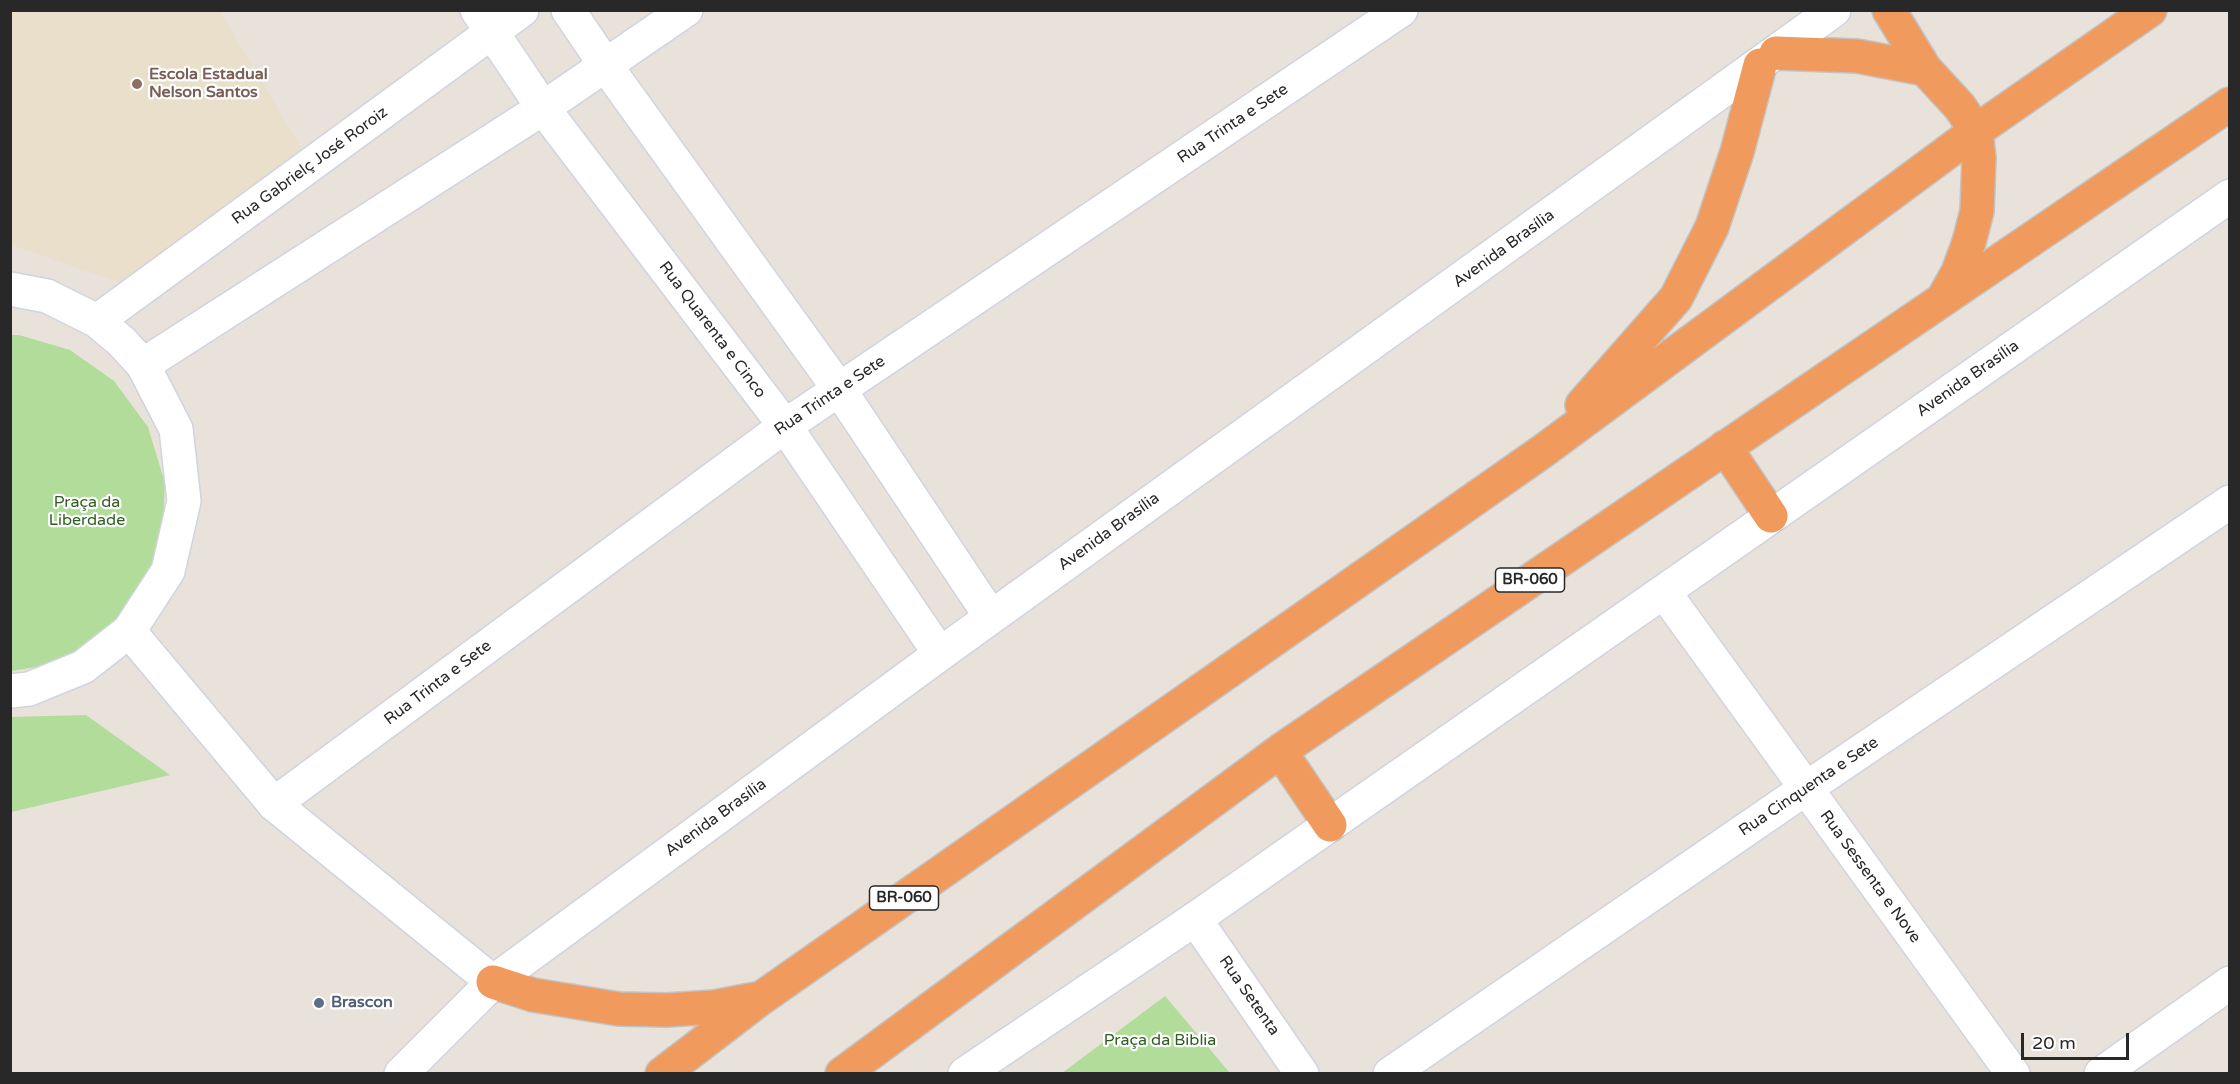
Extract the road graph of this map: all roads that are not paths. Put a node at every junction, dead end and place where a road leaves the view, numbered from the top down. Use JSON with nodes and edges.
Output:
{"nodes":[{"id":1,"x":522,"y":10,"type":"edge"},
{"id":2,"x":568,"y":10,"type":"edge"},
{"id":3,"x":686,"y":10,"type":"edge"},
{"id":4,"x":1401,"y":10,"type":"edge"},
{"id":5,"x":1834,"y":10,"type":"edge"},
{"id":6,"x":1889,"y":10,"type":"edge"},
{"id":7,"x":2150,"y":10,"type":"edge"},
{"id":8,"x":484,"y":22,"type":"edge"},
{"id":9,"x":1768,"y":59,"type":"junction"},
{"id":10,"x":606,"y":66,"type":"junction"},
{"id":11,"x":1925,"y":69,"type":"junction"},
{"id":12,"x":2229,"y":104,"type":"edge"},
{"id":13,"x":543,"y":108,"type":"junction"},
{"id":14,"x":1976,"y":131,"type":"junction"},
{"id":15,"x":2229,"y":196,"type":"edge"},
{"id":16,"x":10,"y":289,"type":"edge"},
{"id":17,"x":1942,"y":300,"type":"junction"},
{"id":18,"x":97,"y":321,"type":"junction"},
{"id":19,"x":143,"y":365,"type":"junction"},
{"id":20,"x":839,"y":389,"type":"junction"},
{"id":21,"x":784,"y":426,"type":"junction"},
{"id":22,"x":1725,"y":447,"type":"junction"},
{"id":23,"x":1543,"y":451,"type":"junction"},
{"id":24,"x":2229,"y":502,"type":"edge"},
{"id":25,"x":1771,"y":516,"type":"junction"},
{"id":26,"x":1664,"y":592,"type":"junction"},
{"id":27,"x":991,"y":617,"type":"junction"},
{"id":28,"x":129,"y":631,"type":"junction"},
{"id":29,"x":940,"y":654,"type":"junction"},
{"id":30,"x":10,"y":691,"type":"edge"},
{"id":31,"x":1280,"y":751,"type":"junction"},
{"id":32,"x":1805,"y":789,"type":"junction"},
{"id":33,"x":274,"y":804,"type":"junction"},
{"id":34,"x":1330,"y":825,"type":"junction"},
{"id":35,"x":1195,"y":919,"type":"junction"},
{"id":36,"x":493,"y":982,"type":"junction"},
{"id":37,"x":2229,"y":983,"type":"edge"},
{"id":38,"x":760,"y":999,"type":"junction"},
{"id":39,"x":401,"y":1074,"type":"edge"},
{"id":40,"x":662,"y":1074,"type":"edge"},
{"id":41,"x":842,"y":1074,"type":"edge"},
{"id":42,"x":965,"y":1074,"type":"edge"},
{"id":43,"x":1302,"y":1074,"type":"edge"},
{"id":44,"x":1390,"y":1074,"type":"edge"},
{"id":45,"x":2013,"y":1074,"type":"edge"},
{"id":46,"x":2101,"y":1074,"type":"edge"}],
"edges":[{"from":1,"to":8,"type":"street","name":"Rua Gabrielç José Roroiz"},
{"from":2,"to":10,"type":"street"},
{"from":3,"to":10,"type":"street"},
{"from":4,"to":20,"type":"street","name":"Rua Trinta e Sete"},
{"from":5,"to":9,"type":"street","name":"Avenida Brasília"},
{"from":6,"to":11,"type":"highway"},
{"from":7,"to":14,"type":"highway","number":"BR-060"},
{"from":8,"to":13,"type":"street","name":"Rua Quarenta e Cinco"},
{"from":8,"to":18,"type":"street","name":"Rua Gabrielç José Roroiz"},
{"from":9,"to":11,"type":"highway"},
{"from":9,"to":23,"type":"highway"},
{"from":9,"to":27,"type":"street","name":"Avenida Brasília"},
{"from":10,"to":13,"type":"street"},
{"from":10,"to":20,"type":"street"},
{"from":11,"to":14,"type":"highway"},
{"from":12,"to":17,"type":"highway","number":"BR-060"},
{"from":13,"to":19,"type":"street"},
{"from":13,"to":21,"type":"street","name":"Rua Quarenta e Cinco"},
{"from":14,"to":17,"type":"highway"},
{"from":14,"to":23,"type":"highway","number":"BR-060"},
{"from":15,"to":25,"type":"street","name":"Avenida Brasília"},
{"from":16,"to":18,"type":"street"},
{"from":17,"to":22,"type":"highway","number":"BR-060"},
{"from":18,"to":19,"type":"street"},
{"from":19,"to":28,"type":"street"},
{"from":20,"to":21,"type":"street","name":"Rua Trinta e Sete"},
{"from":20,"to":27,"type":"street"},
{"from":21,"to":29,"type":"street","name":"Rua Quarenta e Cinco"},
{"from":21,"to":33,"type":"street","name":"Rua Trinta e Sete"},
{"from":22,"to":25,"type":"highway"},
{"from":22,"to":31,"type":"highway","number":"BR-060"},
{"from":23,"to":38,"type":"highway","number":"BR-060"},
{"from":24,"to":32,"type":"street","name":"Rua Cinquenta e Sete"},
{"from":25,"to":26,"type":"street","name":"Avenida Brasília"},
{"from":26,"to":32,"type":"street","name":"Rua Sessenta e Nove"},
{"from":26,"to":34,"type":"street","name":"Avenida Brasília"},
{"from":27,"to":29,"type":"street","name":"Avenida Brasília"},
{"from":28,"to":30,"type":"street"},
{"from":28,"to":33,"type":"street"},
{"from":29,"to":36,"type":"street","name":"Avenida Brasília"},
{"from":31,"to":34,"type":"highway"},
{"from":31,"to":41,"type":"highway","number":"BR-060"},
{"from":32,"to":44,"type":"street","name":"Rua Cinquenta e Sete"},
{"from":32,"to":45,"type":"street","name":"Rua Sessenta e Nove"},
{"from":33,"to":36,"type":"street"},
{"from":34,"to":35,"type":"street","name":"Avenida Brasília"},
{"from":35,"to":42,"type":"street","name":"Avenida Brasília"},
{"from":35,"to":43,"type":"street","name":"Rua Setenta"},
{"from":36,"to":38,"type":"highway"},
{"from":36,"to":39,"type":"street","name":"Avenida Brasília"},
{"from":37,"to":46,"type":"street"},
{"from":38,"to":40,"type":"highway","number":"BR-060"}]}
